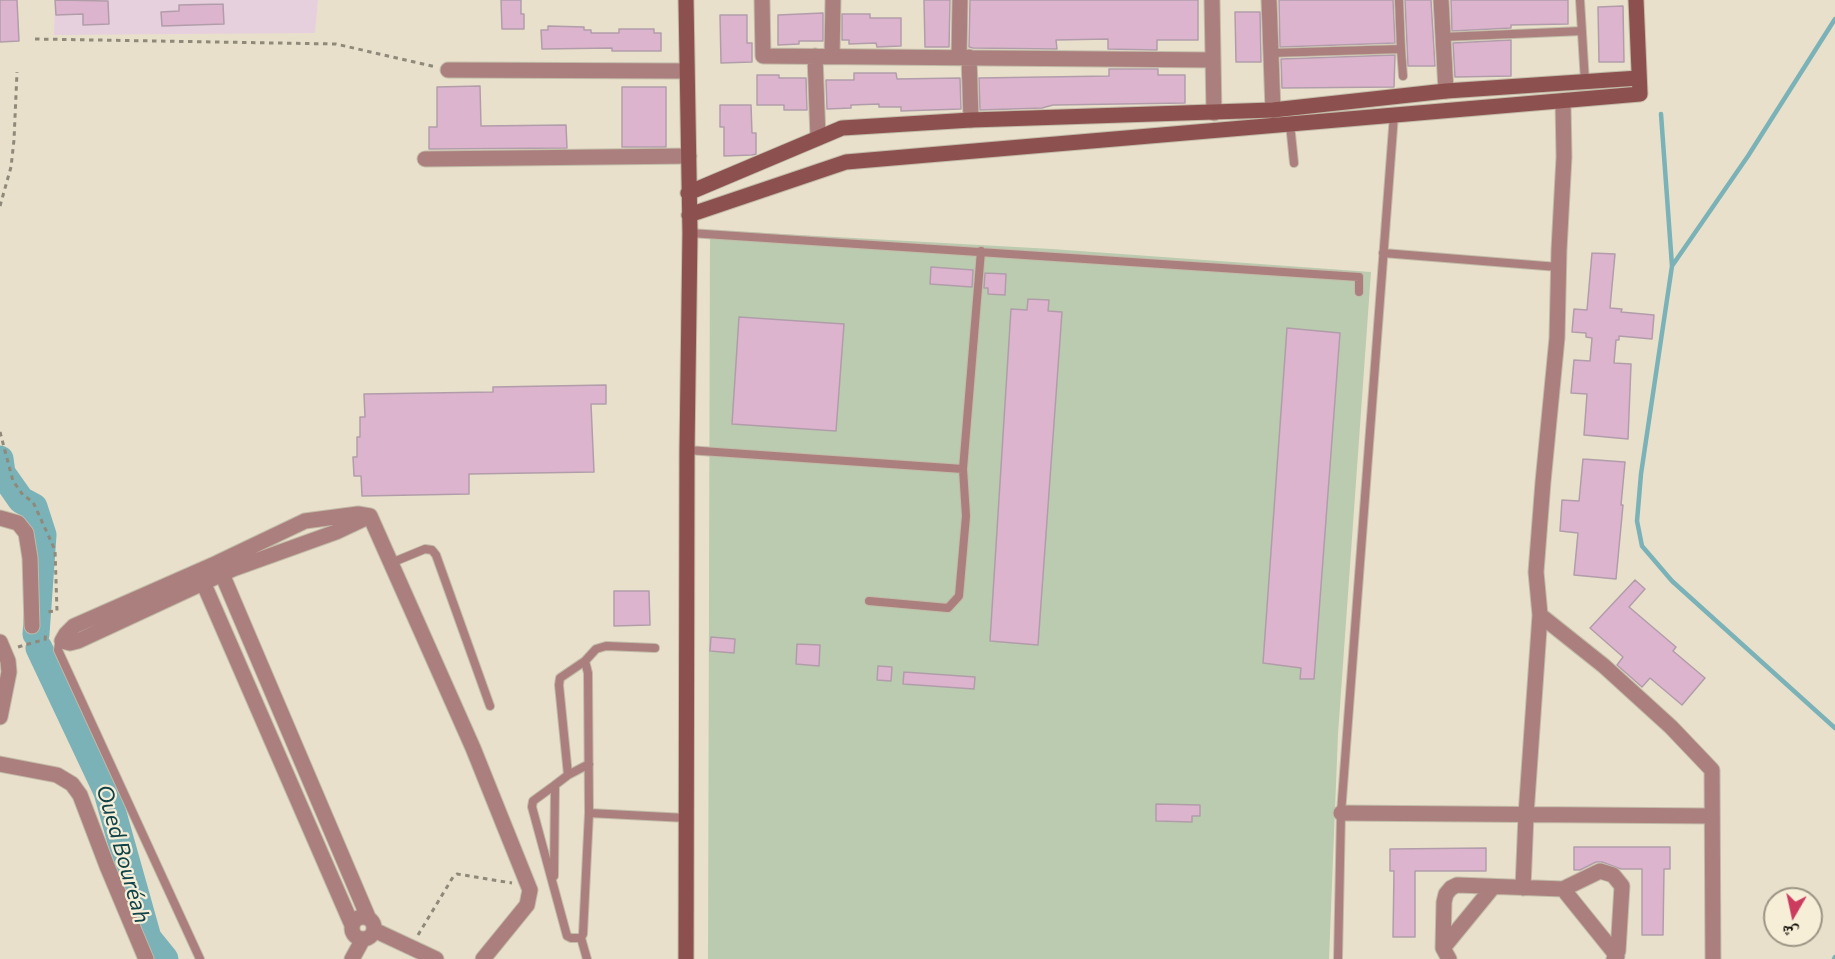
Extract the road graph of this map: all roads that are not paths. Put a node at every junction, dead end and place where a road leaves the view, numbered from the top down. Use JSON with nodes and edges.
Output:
{"nodes":[{"id":1,"x":686,"y":0,"type":"edge"},
{"id":2,"x":762,"y":0,"type":"edge"},
{"id":3,"x":833,"y":0,"type":"edge"},
{"id":4,"x":960,"y":0,"type":"edge"},
{"id":5,"x":1212,"y":0,"type":"edge"},
{"id":6,"x":1269,"y":0,"type":"edge"},
{"id":7,"x":1399,"y":0,"type":"edge"},
{"id":8,"x":1441,"y":0,"type":"edge"},
{"id":9,"x":1580,"y":0,"type":"edge"},
{"id":10,"x":1636,"y":0,"type":"edge"},
{"id":11,"x":1582,"y":31,"type":"junction"},
{"id":12,"x":1443,"y":37,"type":"junction"},
{"id":13,"x":1401,"y":49,"type":"junction"},
{"id":14,"x":1271,"y":53,"type":"junction"},
{"id":15,"x":815,"y":56,"type":"junction"},
{"id":16,"x":832,"y":56,"type":"junction"},
{"id":17,"x":964,"y":57,"type":"junction"},
{"id":18,"x":1213,"y":60,"type":"junction"},
{"id":19,"x":448,"y":70,"type":"road end"},
{"id":20,"x":686,"y":71,"type":"junction"},
{"id":21,"x":1403,"y":76,"type":"dead end"},
{"id":22,"x":1639,"y":78,"type":"junction"},
{"id":23,"x":1586,"y":83,"type":"junction"},
{"id":24,"x":1446,"y":91,"type":"junction"},
{"id":25,"x":1563,"y":102,"type":"junction"},
{"id":26,"x":1273,"y":110,"type":"junction"},
{"id":27,"x":1214,"y":113,"type":"junction"},
{"id":28,"x":1394,"y":115,"type":"junction"},
{"id":29,"x":970,"y":120,"type":"junction"},
{"id":30,"x":1290,"y":124,"type":"junction"},
{"id":31,"x":1218,"y":130,"type":"junction"},
{"id":32,"x":818,"y":138,"type":"junction"},
{"id":33,"x":689,"y":156,"type":"junction"},
{"id":34,"x":425,"y":159,"type":"dead end"},
{"id":35,"x":1294,"y":163,"type":"dead end"},
{"id":36,"x":688,"y":193,"type":"junction"},
{"id":37,"x":690,"y":214,"type":"junction"},
{"id":38,"x":690,"y":233,"type":"junction"},
{"id":39,"x":981,"y":251,"type":"junction"},
{"id":40,"x":1383,"y":253,"type":"junction"},
{"id":41,"x":1558,"y":267,"type":"junction"},
{"id":42,"x":1359,"y":291,"type":"dead end"},
{"id":43,"x":687,"y":450,"type":"junction"},
{"id":44,"x":963,"y":469,"type":"junction"},
{"id":45,"x":0,"y":518,"type":"edge"},
{"id":46,"x":391,"y":563,"type":"junction"},
{"id":47,"x":219,"y":569,"type":"junction"},
{"id":48,"x":201,"y":577,"type":"junction"},
{"id":49,"x":869,"y":601,"type":"dead end"},
{"id":50,"x":1540,"y":615,"type":"junction"},
{"id":51,"x":32,"y":626,"type":"dead end"},
{"id":52,"x":64,"y":637,"type":"joint"},
{"id":53,"x":2,"y":646,"type":"edge"},
{"id":54,"x":655,"y":648,"type":"dead end"},
{"id":55,"x":585,"y":661,"type":"junction"},
{"id":56,"x":490,"y":706,"type":"dead end"},
{"id":57,"x":0,"y":717,"type":"edge"},
{"id":58,"x":0,"y":764,"type":"edge"},
{"id":59,"x":589,"y":764,"type":"junction"},
{"id":60,"x":568,"y":775,"type":"junction"},
{"id":61,"x":555,"y":785,"type":"junction"},
{"id":62,"x":589,"y":813,"type":"junction"},
{"id":63,"x":1341,"y":813,"type":"junction"},
{"id":64,"x":1526,"y":815,"type":"junction"},
{"id":65,"x":1712,"y":816,"type":"junction"},
{"id":66,"x":686,"y":818,"type":"junction"},
{"id":67,"x":1493,"y":886,"type":"junction"},
{"id":68,"x":554,"y":887,"type":"junction"},
{"id":69,"x":1523,"y":888,"type":"junction"},
{"id":70,"x":1563,"y":889,"type":"junction"},
{"id":71,"x":368,"y":929,"type":"junction"},
{"id":72,"x":581,"y":938,"type":"junction"},
{"id":73,"x":1446,"y":953,"type":"edge"},
{"id":74,"x":1616,"y":958,"type":"edge"},
{"id":75,"x":146,"y":959,"type":"edge"},
{"id":76,"x":200,"y":959,"type":"edge"},
{"id":77,"x":352,"y":959,"type":"edge"},
{"id":78,"x":436,"y":959,"type":"edge"},
{"id":79,"x":483,"y":959,"type":"edge"},
{"id":80,"x":587,"y":959,"type":"edge"},
{"id":81,"x":686,"y":959,"type":"edge"},
{"id":82,"x":1338,"y":959,"type":"edge"},
{"id":83,"x":1713,"y":959,"type":"edge"}],
"edges":[{"from":1,"to":20,"type":"street"},
{"from":2,"to":15,"type":"street"},
{"from":3,"to":16,"type":"street"},
{"from":4,"to":17,"type":"street"},
{"from":5,"to":18,"type":"street"},
{"from":6,"to":14,"type":"street"},
{"from":7,"to":13,"type":"lane"},
{"from":8,"to":12,"type":"street"},
{"from":9,"to":11,"type":"lane"},
{"from":10,"to":22,"type":"street"},
{"from":11,"to":12,"type":"lane"},
{"from":11,"to":23,"type":"lane"},
{"from":12,"to":24,"type":"street"},
{"from":13,"to":14,"type":"lane"},
{"from":13,"to":21,"type":"lane"},
{"from":14,"to":26,"type":"street"},
{"from":15,"to":16,"type":"street"},
{"from":15,"to":32,"type":"street"},
{"from":16,"to":17,"type":"street"},
{"from":17,"to":18,"type":"street"},
{"from":17,"to":29,"type":"street"},
{"from":18,"to":27,"type":"street"},
{"from":19,"to":20,"type":"street"},
{"from":20,"to":33,"type":"street"},
{"from":22,"to":23,"type":"street"},
{"from":22,"to":25,"type":"street"},
{"from":23,"to":24,"type":"street"},
{"from":24,"to":26,"type":"street"},
{"from":25,"to":28,"type":"street"},
{"from":25,"to":41,"type":"street"},
{"from":26,"to":27,"type":"street"},
{"from":27,"to":29,"type":"street"},
{"from":27,"to":31,"type":"street"},
{"from":28,"to":30,"type":"street"},
{"from":28,"to":40,"type":"lane"},
{"from":29,"to":32,"type":"street"},
{"from":30,"to":31,"type":"street"},
{"from":30,"to":35,"type":"lane"},
{"from":31,"to":37,"type":"street"},
{"from":32,"to":36,"type":"street"},
{"from":33,"to":34,"type":"street"},
{"from":33,"to":36,"type":"street"},
{"from":36,"to":37,"type":"street"},
{"from":37,"to":38,"type":"street"},
{"from":38,"to":39,"type":"lane"},
{"from":38,"to":43,"type":"street"},
{"from":39,"to":42,"type":"lane"},
{"from":39,"to":44,"type":"lane"},
{"from":40,"to":41,"type":"lane"},
{"from":40,"to":63,"type":"lane"},
{"from":41,"to":50,"type":"street"},
{"from":43,"to":44,"type":"lane"},
{"from":43,"to":66,"type":"street"},
{"from":44,"to":49,"type":"lane"},
{"from":45,"to":51,"type":"street"},
{"from":46,"to":47,"type":"street"},
{"from":46,"to":56,"type":"lane"},
{"from":46,"to":79,"type":"street"},
{"from":47,"to":48,"type":"street"},
{"from":47,"to":71,"type":"street"},
{"from":48,"to":52,"type":"street"},
{"from":48,"to":71,"type":"street"},
{"from":50,"to":64,"type":"street"},
{"from":50,"to":65,"type":"street"},
{"from":52,"to":76,"type":"lane"},
{"from":53,"to":57,"type":"street"},
{"from":54,"to":55,"type":"lane"},
{"from":55,"to":59,"type":"lane"},
{"from":55,"to":60,"type":"lane"},
{"from":58,"to":75,"type":"street"},
{"from":59,"to":60,"type":"lane"},
{"from":59,"to":62,"type":"lane"},
{"from":60,"to":61,"type":"lane"},
{"from":61,"to":68,"type":"lane"},
{"from":61,"to":68,"type":"lane"},
{"from":62,"to":66,"type":"lane"},
{"from":62,"to":72,"type":"lane"},
{"from":63,"to":64,"type":"street"},
{"from":63,"to":82,"type":"lane"},
{"from":64,"to":65,"type":"street"},
{"from":64,"to":69,"type":"street"},
{"from":65,"to":83,"type":"street"},
{"from":66,"to":81,"type":"street"},
{"from":67,"to":69,"type":"street"},
{"from":67,"to":73,"type":"street"},
{"from":67,"to":73,"type":"street"},
{"from":68,"to":72,"type":"lane"},
{"from":69,"to":70,"type":"street"},
{"from":70,"to":74,"type":"street"},
{"from":70,"to":74,"type":"street"},
{"from":71,"to":77,"type":"street"},
{"from":71,"to":78,"type":"street"},
{"from":72,"to":80,"type":"lane"}]}
